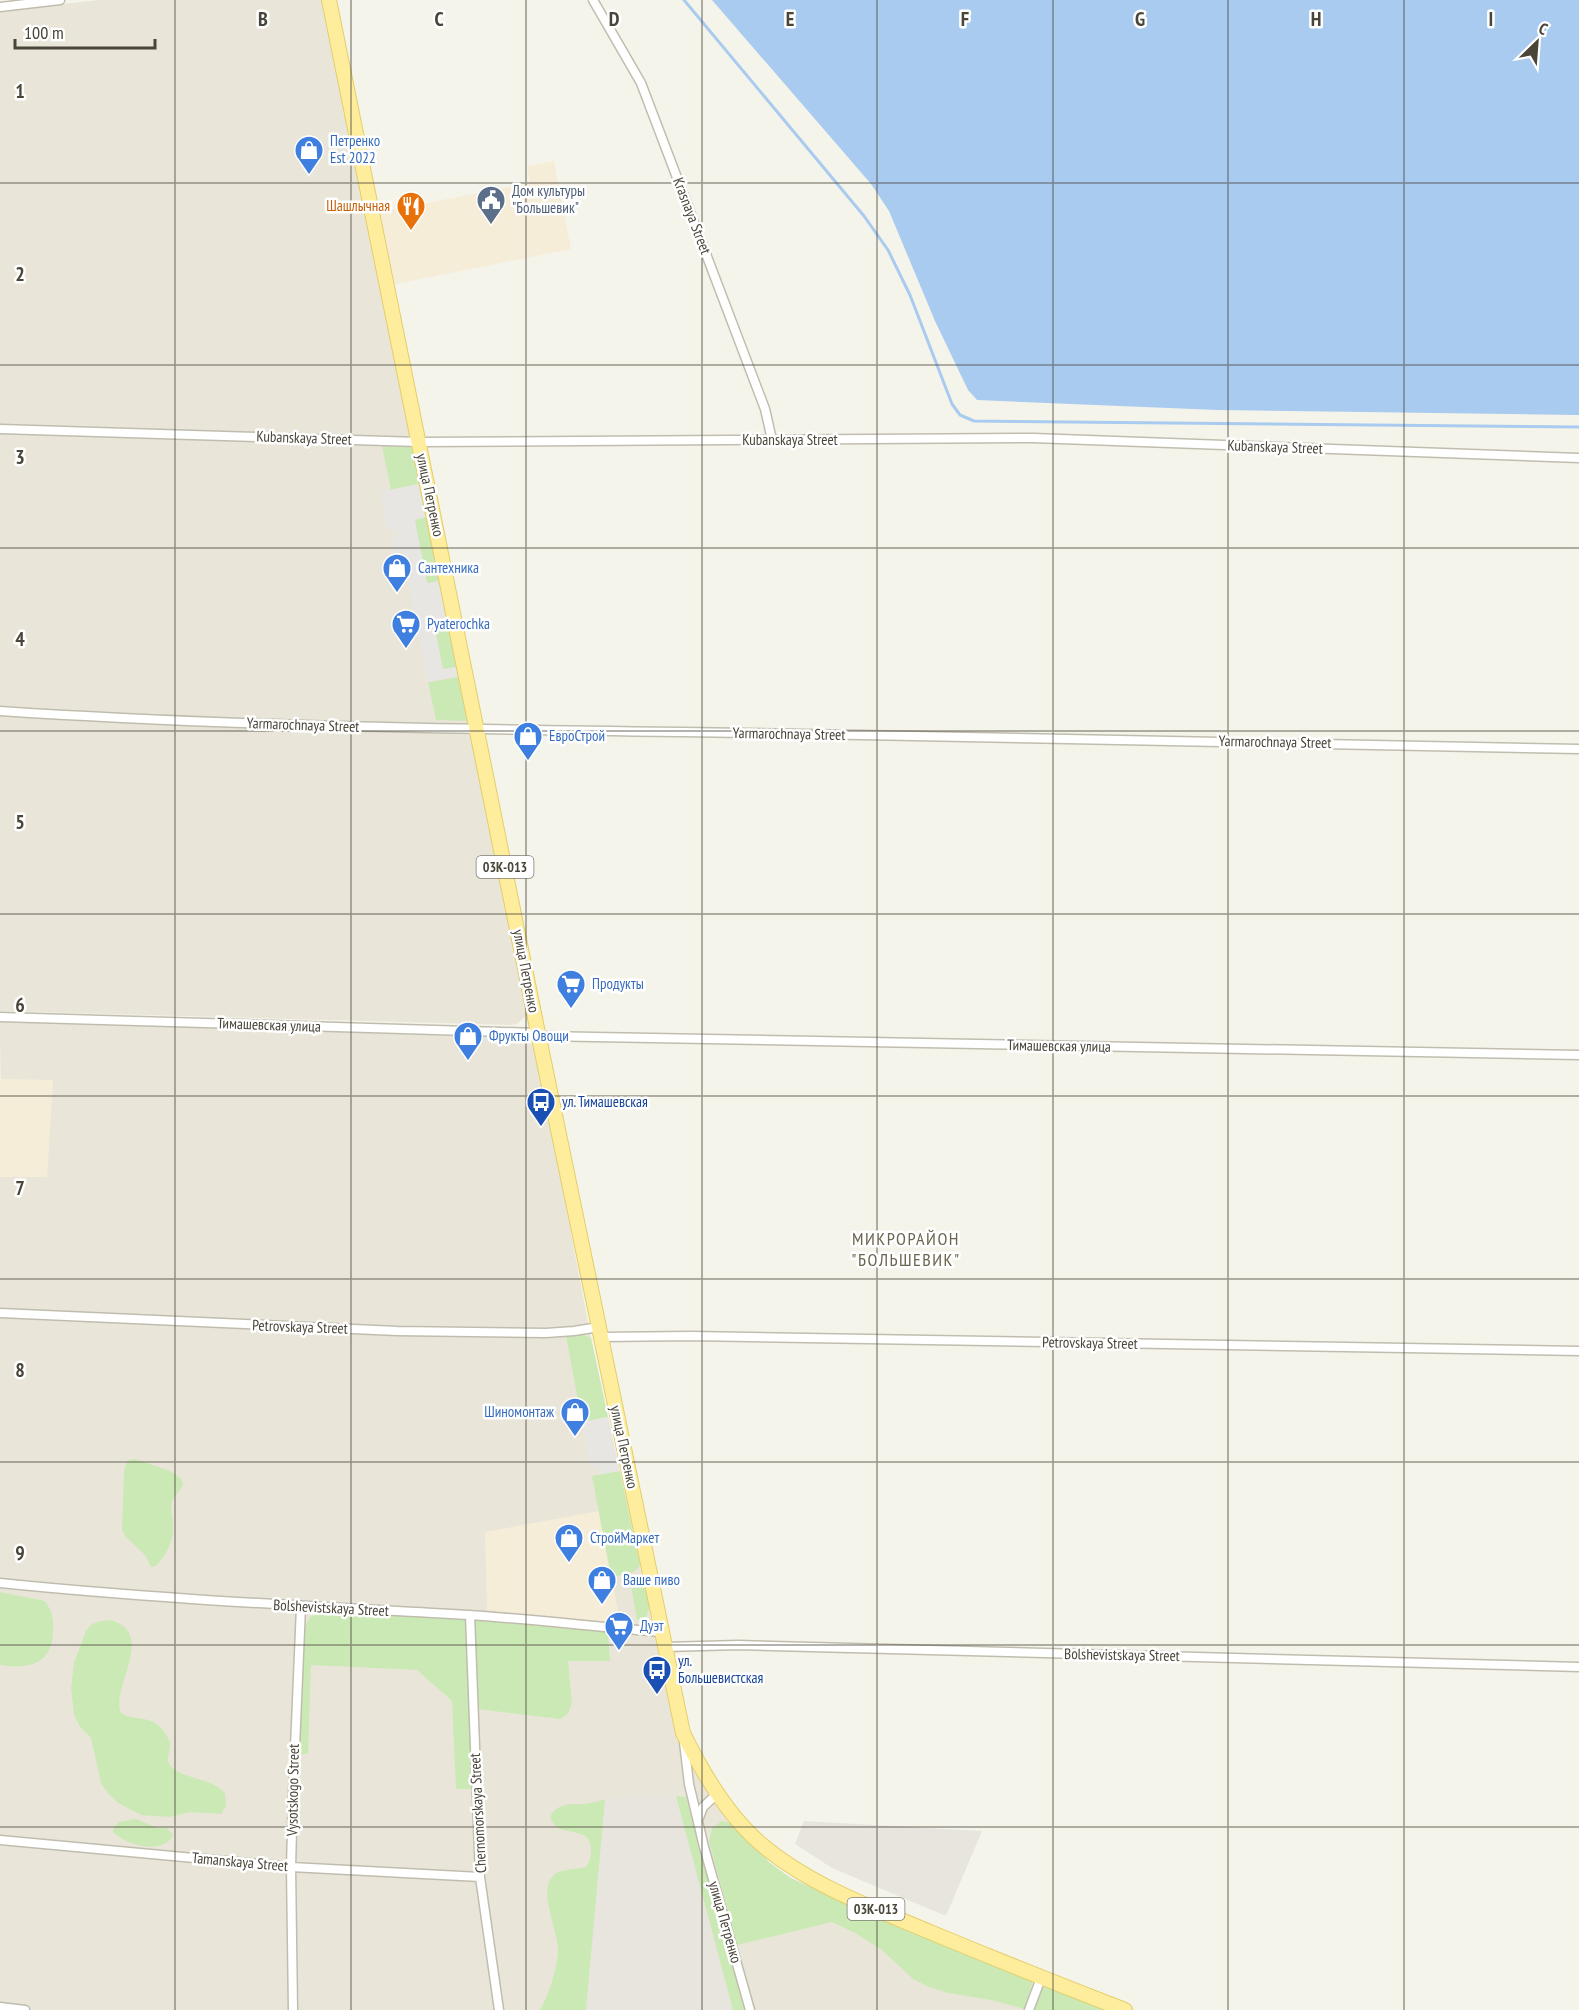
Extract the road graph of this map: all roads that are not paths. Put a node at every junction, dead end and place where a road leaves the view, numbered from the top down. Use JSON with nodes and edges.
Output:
{"nodes":[{"id":1,"x":60,"y":0,"type":"edge"},
{"id":2,"x":329,"y":0,"type":"edge"},
{"id":3,"x":593,"y":0,"type":"edge"},
{"id":4,"x":0,"y":6,"type":"edge"},
{"id":5,"x":0,"y":429,"type":"edge"},
{"id":6,"x":772,"y":440,"type":"junction"},
{"id":7,"x":419,"y":441,"type":"junction"},
{"id":8,"x":1579,"y":458,"type":"edge"},
{"id":9,"x":0,"y":711,"type":"edge"},
{"id":10,"x":478,"y":730,"type":"junction"},
{"id":11,"x":1579,"y":749,"type":"edge"},
{"id":12,"x":0,"y":1017,"type":"edge"},
{"id":13,"x":539,"y":1034,"type":"junction"},
{"id":14,"x":1579,"y":1055,"type":"edge"},
{"id":15,"x":0,"y":1313,"type":"edge"},
{"id":16,"x":600,"y":1332,"type":"junction"},
{"id":17,"x":1579,"y":1351,"type":"edge"},
{"id":18,"x":0,"y":1583,"type":"edge"},
{"id":19,"x":301,"y":1607,"type":"junction"},
{"id":20,"x":470,"y":1615,"type":"junction"},
{"id":21,"x":662,"y":1632,"type":"junction"},
{"id":22,"x":665,"y":1647,"type":"junction"},
{"id":23,"x":1579,"y":1667,"type":"edge"},
{"id":24,"x":683,"y":1733,"type":"junction"},
{"id":25,"x":718,"y":1793,"type":"junction"},
{"id":26,"x":698,"y":1820,"type":"junction"},
{"id":27,"x":0,"y":1840,"type":"edge"},
{"id":28,"x":291,"y":1866,"type":"junction"},
{"id":29,"x":480,"y":1877,"type":"junction"},
{"id":30,"x":1041,"y":1978,"type":"junction"},
{"id":31,"x":0,"y":2007,"type":"edge"},
{"id":32,"x":25,"y":2010,"type":"edge"},
{"id":33,"x":293,"y":2010,"type":"edge"},
{"id":34,"x":499,"y":2010,"type":"edge"},
{"id":35,"x":750,"y":2010,"type":"edge"},
{"id":36,"x":1029,"y":2010,"type":"edge"},
{"id":37,"x":1125,"y":2010,"type":"edge"}],
"edges":[{"from":1,"to":4,"type":"street"},
{"from":2,"to":7,"type":"main road","name":"улица Петренко","number":"03К-013"},
{"from":3,"to":6,"type":"street","name":"Krasnaya Street"},
{"from":5,"to":7,"type":"street","name":"Kubanskaya Street"},
{"from":6,"to":7,"type":"street","name":"Kubanskaya Street"},
{"from":6,"to":8,"type":"street","name":"Kubanskaya Street"},
{"from":7,"to":10,"type":"main road","name":"улица Петренко","number":"03К-013"},
{"from":9,"to":10,"type":"street","name":"Yarmarochnaya Street"},
{"from":10,"to":11,"type":"street","name":"Yarmarochnaya Street"},
{"from":10,"to":13,"type":"main road","name":"улица Петренко","number":"03К-013"},
{"from":12,"to":13,"type":"street","name":"Тимашевская улица"},
{"from":13,"to":14,"type":"street","name":"Тимашевская улица"},
{"from":13,"to":16,"type":"main road","name":"улица Петренко","number":"03К-013"},
{"from":15,"to":16,"type":"street","name":"Petrovskaya Street"},
{"from":16,"to":17,"type":"street","name":"Petrovskaya Street"},
{"from":16,"to":21,"type":"main road","name":"улица Петренко","number":"03К-013"},
{"from":18,"to":19,"type":"street","name":"Bolshevistskaya Street"},
{"from":19,"to":20,"type":"street","name":"Bolshevistskaya Street"},
{"from":19,"to":28,"type":"street","name":"Vysotskogo Street"},
{"from":20,"to":21,"type":"street","name":"Bolshevistskaya Street"},
{"from":20,"to":29,"type":"street","name":"Chernomorskaya Street"},
{"from":21,"to":22,"type":"main road","name":"улица Петренко","number":"03К-013"},
{"from":22,"to":23,"type":"street","name":"Bolshevistskaya Street"},
{"from":22,"to":24,"type":"main road","name":"улица Петренко","number":"03К-013"},
{"from":24,"to":25,"type":"main road","number":"03К-013"},
{"from":24,"to":26,"type":"street","name":"улица Петренко"},
{"from":25,"to":26,"type":"street"},
{"from":25,"to":30,"type":"main road","number":"03К-013"},
{"from":26,"to":35,"type":"street","name":"улица Петренко"},
{"from":27,"to":28,"type":"street","name":"Tamanskaya Street"},
{"from":28,"to":29,"type":"street","name":"Tamanskaya Street"},
{"from":28,"to":33,"type":"street","name":"Vysotskogo Street"},
{"from":29,"to":34,"type":"street","name":"Chernomorskaya Street"},
{"from":30,"to":36,"type":"street"},
{"from":30,"to":37,"type":"main road","number":"03К-013"},
{"from":31,"to":32,"type":"street"}]}
